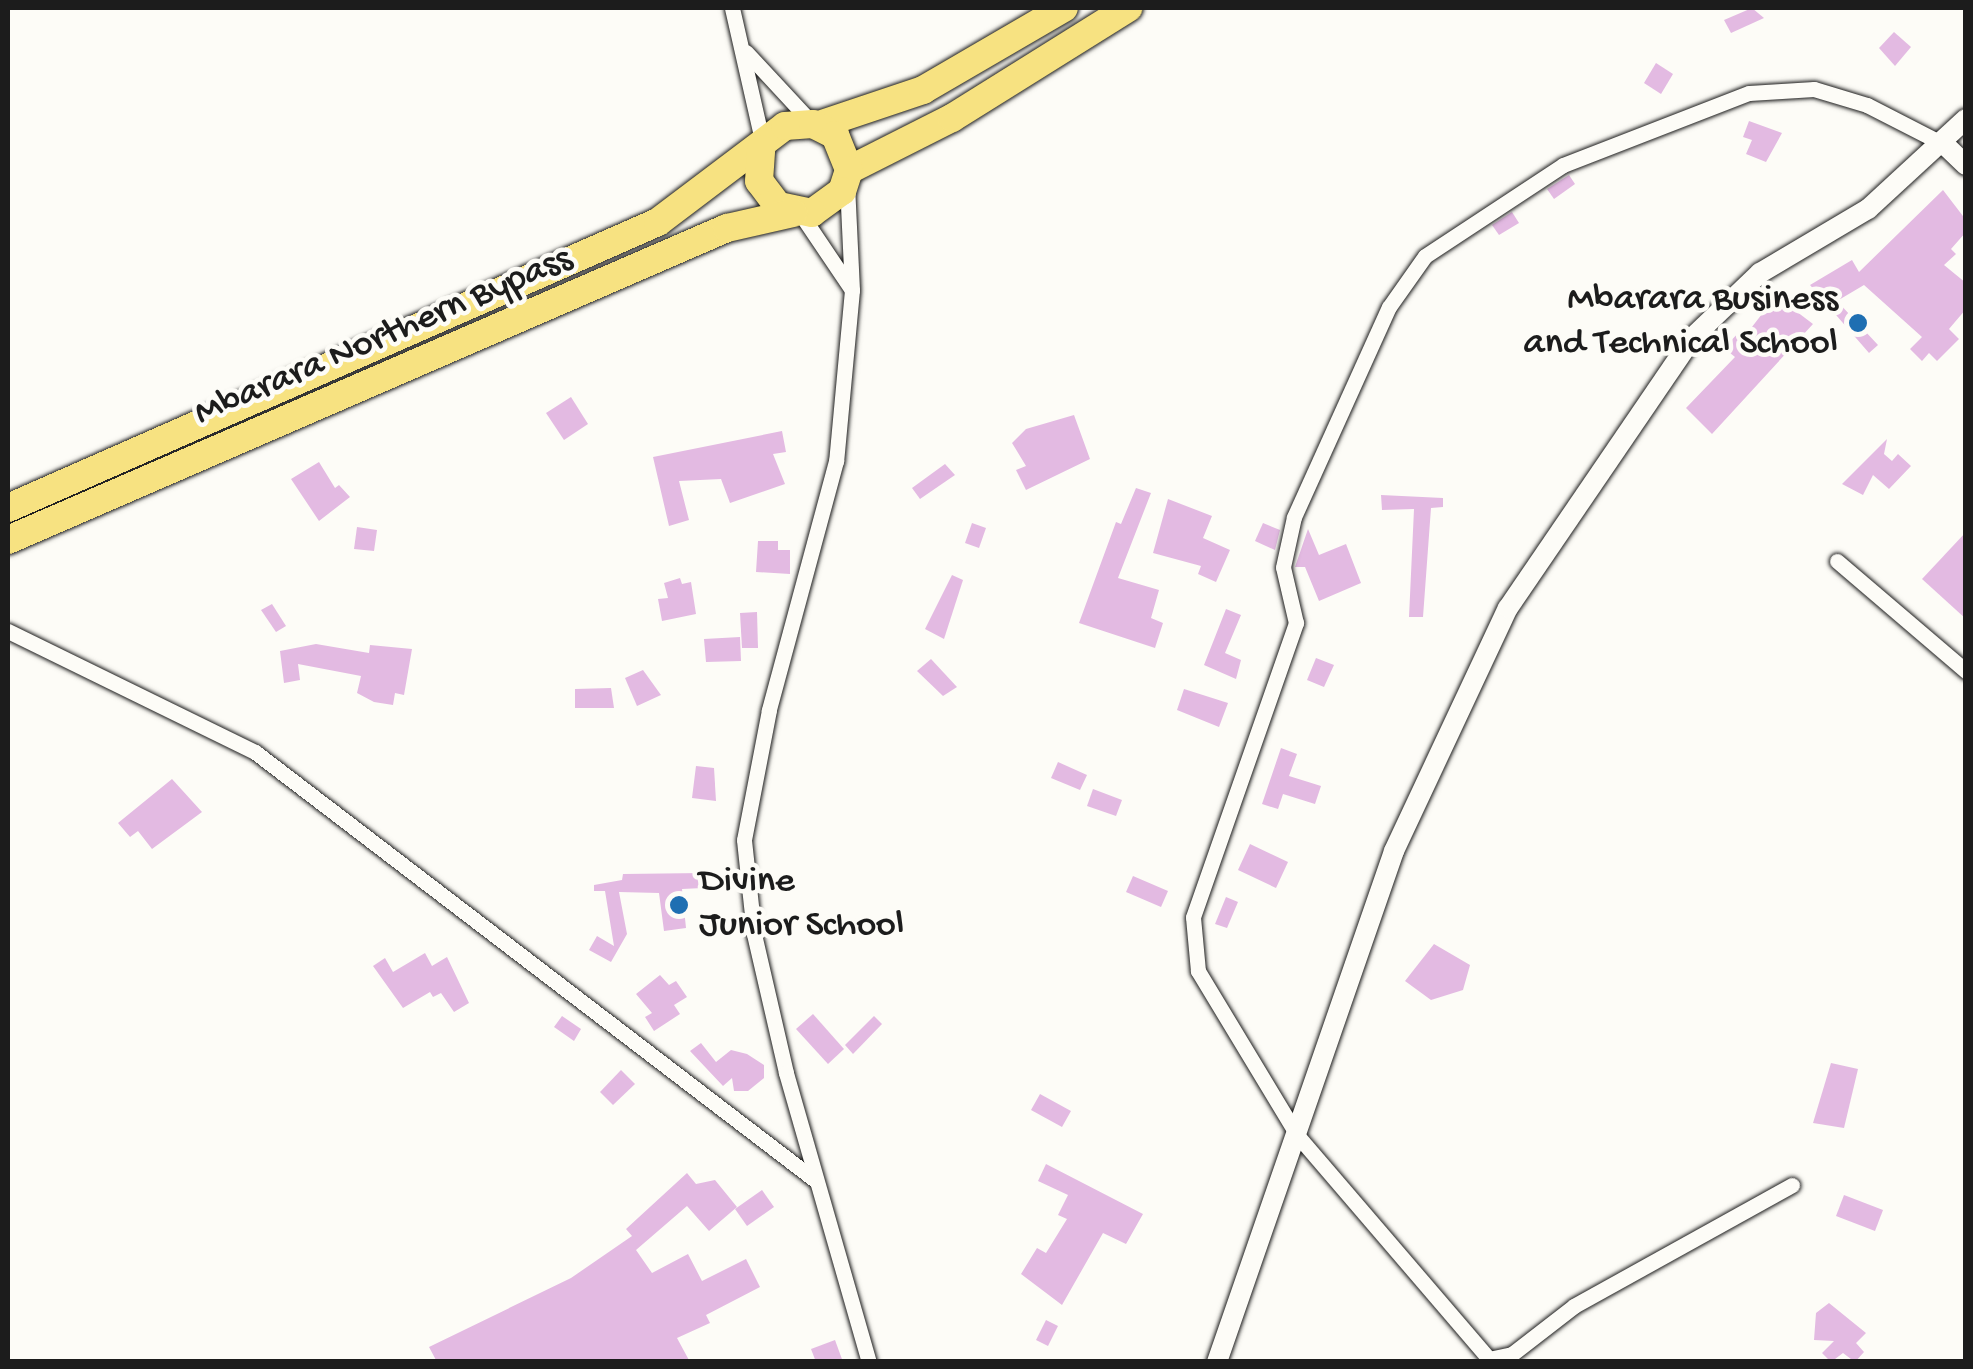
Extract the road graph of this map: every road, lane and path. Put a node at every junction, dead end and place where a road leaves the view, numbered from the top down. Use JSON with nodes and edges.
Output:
{"nodes":[{"id":1,"x":732,"y":8,"type":"edge"},
{"id":2,"x":1064,"y":8,"type":"edge"},
{"id":3,"x":1128,"y":8,"type":"edge"},
{"id":4,"x":746,"y":52,"type":"junction"},
{"id":5,"x":1966,"y":119,"type":"edge"},
{"id":6,"x":816,"y":124,"type":"junction"},
{"id":7,"x":1944,"y":145,"type":"junction"},
{"id":8,"x":762,"y":147,"type":"junction"},
{"id":9,"x":1966,"y":164,"type":"edge"},
{"id":10,"x":848,"y":175,"type":"junction"},
{"id":11,"x":796,"y":213,"type":"junction"},
{"id":12,"x":852,"y":290,"type":"junction"},
{"id":13,"x":8,"y":508,"type":"edge"},
{"id":14,"x":8,"y":540,"type":"edge"},
{"id":15,"x":1837,"y":561,"type":"dead end"},
{"id":16,"x":8,"y":631,"type":"edge"},
{"id":17,"x":1966,"y":671,"type":"edge"},
{"id":18,"x":1298,"y":1136,"type":"junction"},
{"id":19,"x":817,"y":1182,"type":"junction"},
{"id":20,"x":1792,"y":1185,"type":"dead end"},
{"id":21,"x":869,"y":1362,"type":"edge"},
{"id":22,"x":1217,"y":1362,"type":"edge"}],
"edges":[{"from":1,"to":4,"type":"street"},
{"from":2,"to":6,"type":"highway"},
{"from":3,"to":10,"type":"highway"},
{"from":4,"to":6,"type":"street"},
{"from":4,"to":8,"type":"street"},
{"from":5,"to":7,"type":"main road"},
{"from":6,"to":8,"type":"highway"},
{"from":6,"to":10,"type":"highway"},
{"from":7,"to":9,"type":"main road"},
{"from":7,"to":18,"type":"main road"},
{"from":7,"to":18,"type":"street"},
{"from":8,"to":11,"type":"highway"},
{"from":8,"to":13,"type":"highway"},
{"from":10,"to":11,"type":"highway"},
{"from":10,"to":12,"type":"street"},
{"from":11,"to":12,"type":"street"},
{"from":11,"to":14,"type":"highway","name":"Mbarara Northern Bypass"},
{"from":12,"to":19,"type":"street"},
{"from":15,"to":17,"type":"street"},
{"from":16,"to":19,"type":"street"},
{"from":18,"to":20,"type":"street"},
{"from":18,"to":22,"type":"main road"},
{"from":19,"to":21,"type":"street"}]}
